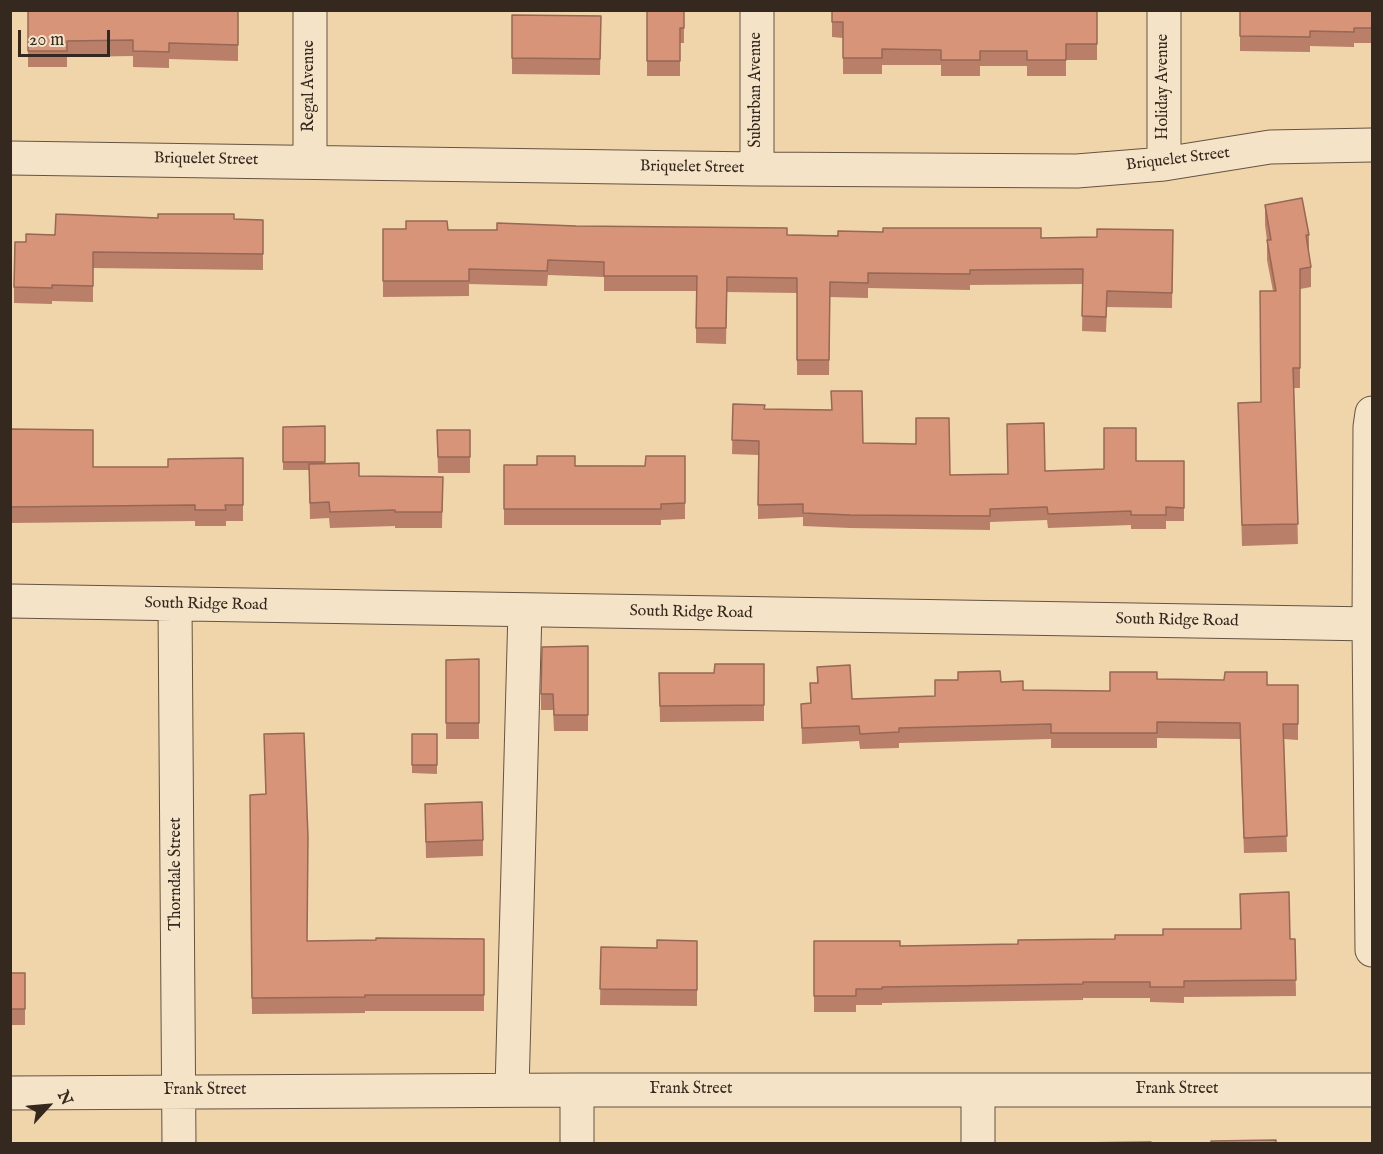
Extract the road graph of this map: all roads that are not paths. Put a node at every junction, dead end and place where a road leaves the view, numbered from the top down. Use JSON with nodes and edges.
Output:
{"nodes":[{"id":1,"x":310,"y":10,"type":"edge"},
{"id":2,"x":757,"y":10,"type":"edge"},
{"id":3,"x":1164,"y":10,"type":"edge"},
{"id":4,"x":1372,"y":145,"type":"edge"},
{"id":5,"x":10,"y":158,"type":"edge"},
{"id":6,"x":310,"y":162,"type":"junction"},
{"id":7,"x":1164,"y":164,"type":"junction"},
{"id":8,"x":757,"y":169,"type":"junction"},
{"id":9,"x":1372,"y":413,"type":"edge"},
{"id":10,"x":10,"y":601,"type":"edge"},
{"id":11,"x":175,"y":604,"type":"junction"},
{"id":12,"x":525,"y":610,"type":"junction"},
{"id":13,"x":1371,"y":624,"type":"edge"},
{"id":14,"x":1372,"y":950,"type":"edge"},
{"id":15,"x":512,"y":1090,"type":"junction"},
{"id":16,"x":577,"y":1090,"type":"junction"},
{"id":17,"x":978,"y":1090,"type":"junction"},
{"id":18,"x":1372,"y":1090,"type":"edge"},
{"id":19,"x":179,"y":1091,"type":"junction"},
{"id":20,"x":10,"y":1093,"type":"edge"},
{"id":21,"x":179,"y":1143,"type":"edge"},
{"id":22,"x":577,"y":1143,"type":"edge"},
{"id":23,"x":978,"y":1143,"type":"edge"}],
"edges":[{"from":1,"to":6,"type":"street","name":"Regal Avenue"},
{"from":2,"to":8,"type":"street","name":"Suburban Avenue"},
{"from":3,"to":7,"type":"street","name":"Holiday Avenue"},
{"from":4,"to":7,"type":"street","name":"Briquelet Street"},
{"from":5,"to":6,"type":"street","name":"Briquelet Street"},
{"from":6,"to":8,"type":"street","name":"Briquelet Street"},
{"from":7,"to":8,"type":"street","name":"Briquelet Street"},
{"from":9,"to":13,"type":"street"},
{"from":10,"to":11,"type":"street","name":"South Ridge Road"},
{"from":11,"to":12,"type":"street","name":"South Ridge Road"},
{"from":11,"to":19,"type":"street","name":"Thorndale Street"},
{"from":12,"to":13,"type":"street","name":"South Ridge Road"},
{"from":12,"to":15,"type":"street"},
{"from":13,"to":14,"type":"street"},
{"from":15,"to":16,"type":"street","name":"Frank Street"},
{"from":15,"to":19,"type":"street","name":"Frank Street"},
{"from":16,"to":17,"type":"street","name":"Frank Street"},
{"from":16,"to":22,"type":"street"},
{"from":17,"to":18,"type":"street","name":"Frank Street"},
{"from":17,"to":23,"type":"street"},
{"from":19,"to":20,"type":"street","name":"Frank Street"},
{"from":19,"to":21,"type":"street","name":"Thorndale Street"}]}
